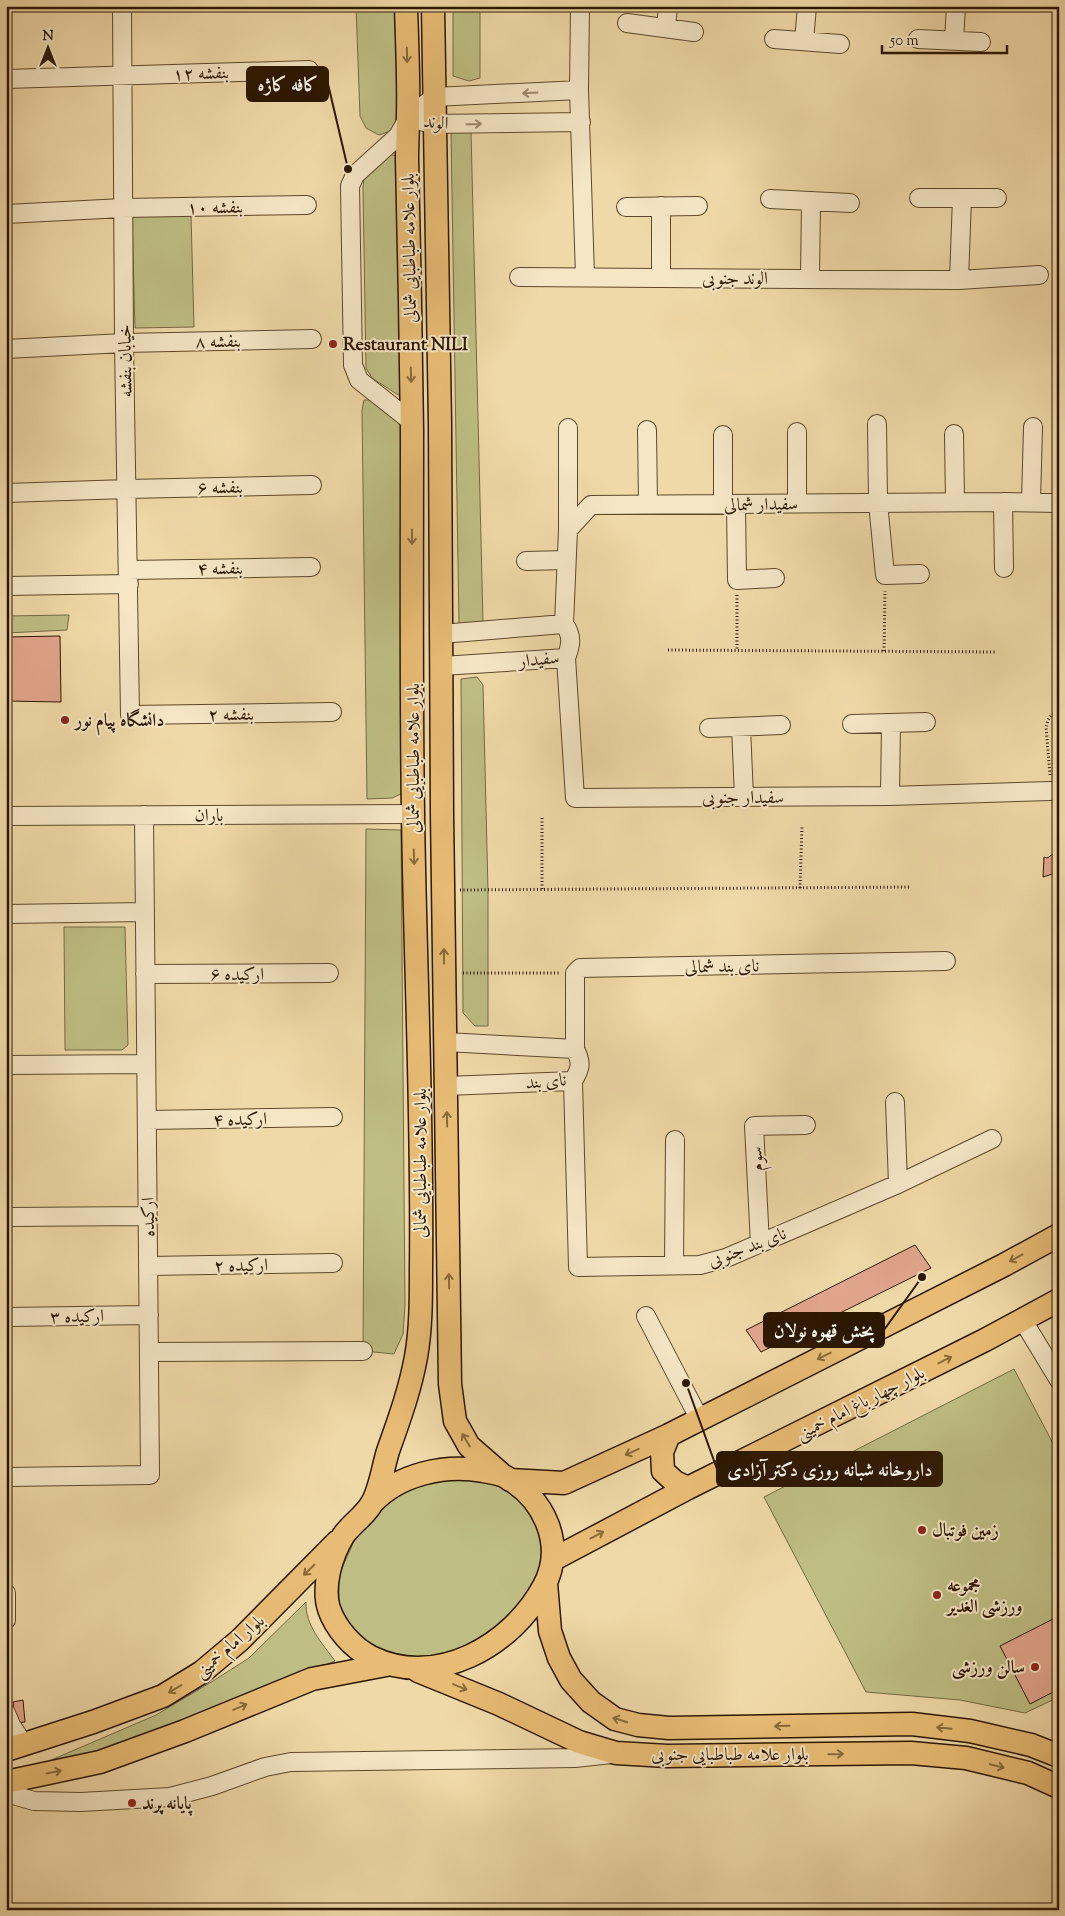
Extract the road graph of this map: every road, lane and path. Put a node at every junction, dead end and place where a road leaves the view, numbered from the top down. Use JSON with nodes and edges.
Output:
{"nodes":[{"id":1,"x":122,"y":6,"type":"edge"},
{"id":2,"x":406,"y":6,"type":"edge"},
{"id":3,"x":432,"y":6,"type":"edge"},
{"id":4,"x":580,"y":6,"type":"edge"},
{"id":5,"x":668,"y":6,"type":"edge"},
{"id":6,"x":807,"y":6,"type":"edge"},
{"id":7,"x":956,"y":6,"type":"edge"},
{"id":8,"x":627,"y":23,"type":"dead end"},
{"id":9,"x":666,"y":28,"type":"junction"},
{"id":10,"x":694,"y":32,"type":"dead end"},
{"id":11,"x":774,"y":39,"type":"dead end"},
{"id":12,"x":918,"y":39,"type":"dead end"},
{"id":13,"x":804,"y":41,"type":"junction"},
{"id":14,"x":954,"y":41,"type":"junction"},
{"id":15,"x":981,"y":42,"type":"dead end"},
{"id":16,"x":840,"y":44,"type":"dead end"},
{"id":17,"x":309,"y":70,"type":"dead end"},
{"id":18,"x":124,"y":76,"type":"junction"},
{"id":19,"x":6,"y":79,"type":"edge"},
{"id":20,"x":579,"y":90,"type":"junction"},
{"id":21,"x":434,"y":97,"type":"junction"},
{"id":22,"x":408,"y":118,"type":"junction"},
{"id":23,"x":581,"y":122,"type":"junction"},
{"id":24,"x":434,"y":124,"type":"junction"},
{"id":25,"x":919,"y":198,"type":"dead end"},
{"id":26,"x":962,"y":198,"type":"junction"},
{"id":27,"x":997,"y":198,"type":"dead end"},
{"id":28,"x":770,"y":199,"type":"dead end"},
{"id":29,"x":812,"y":202,"type":"junction"},
{"id":30,"x":850,"y":203,"type":"dead end"},
{"id":31,"x":307,"y":206,"type":"dead end"},
{"id":32,"x":661,"y":206,"type":"junction"},
{"id":33,"x":698,"y":206,"type":"dead end"},
{"id":34,"x":626,"y":207,"type":"dead end"},
{"id":35,"x":123,"y":208,"type":"junction"},
{"id":36,"x":6,"y":214,"type":"edge"},
{"id":37,"x":1039,"y":275,"type":"dead end"},
{"id":38,"x":585,"y":276,"type":"junction"},
{"id":39,"x":519,"y":277,"type":"dead end"},
{"id":40,"x":661,"y":277,"type":"junction"},
{"id":41,"x":810,"y":278,"type":"junction"},
{"id":42,"x":959,"y":280,"type":"junction"},
{"id":43,"x":312,"y":340,"type":"dead end"},
{"id":44,"x":124,"y":343,"type":"junction"},
{"id":45,"x":6,"y":349,"type":"edge"},
{"id":46,"x":412,"y":422,"type":"junction"},
{"id":47,"x":877,"y":424,"type":"dead end"},
{"id":48,"x":1033,"y":426,"type":"dead end"},
{"id":49,"x":568,"y":428,"type":"dead end"},
{"id":50,"x":647,"y":430,"type":"dead end"},
{"id":51,"x":796,"y":432,"type":"dead end"},
{"id":52,"x":954,"y":434,"type":"dead end"},
{"id":53,"x":723,"y":435,"type":"dead end"},
{"id":54,"x":312,"y":485,"type":"dead end"},
{"id":55,"x":127,"y":489,"type":"junction"},
{"id":56,"x":6,"y":494,"type":"edge"},
{"id":57,"x":956,"y":502,"type":"junction"},
{"id":58,"x":1003,"y":502,"type":"junction"},
{"id":59,"x":1031,"y":502,"type":"junction"},
{"id":60,"x":797,"y":503,"type":"junction"},
{"id":61,"x":878,"y":503,"type":"junction"},
{"id":62,"x":1059,"y":503,"type":"edge"},
{"id":63,"x":730,"y":504,"type":"junction"},
{"id":64,"x":648,"y":505,"type":"junction"},
{"id":65,"x":568,"y":530,"type":"junction"},
{"id":66,"x":566,"y":560,"type":"junction"},
{"id":67,"x":526,"y":561,"type":"dead end"},
{"id":68,"x":310,"y":567,"type":"dead end"},
{"id":69,"x":1004,"y":568,"type":"dead end"},
{"id":70,"x":920,"y":574,"type":"dead end"},
{"id":71,"x":885,"y":575,"type":"junction"},
{"id":72,"x":129,"y":577,"type":"junction"},
{"id":73,"x":775,"y":578,"type":"dead end"},
{"id":74,"x":737,"y":580,"type":"junction"},
{"id":75,"x":6,"y":586,"type":"edge"},
{"id":76,"x":564,"y":624,"type":"junction"},
{"id":77,"x":441,"y":634,"type":"junction"},
{"id":78,"x":668,"y":650,"type":"dead end"},
{"id":79,"x":737,"y":650,"type":"junction"},
{"id":80,"x":884,"y":652,"type":"junction"},
{"id":81,"x":997,"y":652,"type":"dead end"},
{"id":82,"x":566,"y":658,"type":"junction"},
{"id":83,"x":442,"y":666,"type":"junction"},
{"id":84,"x":332,"y":712,"type":"dead end"},
{"id":85,"x":1059,"y":714,"type":"edge"},
{"id":86,"x":130,"y":715,"type":"joint"},
{"id":87,"x":926,"y":722,"type":"dead end"},
{"id":88,"x":891,"y":723,"type":"junction"},
{"id":89,"x":852,"y":724,"type":"dead end"},
{"id":90,"x":781,"y":725,"type":"dead end"},
{"id":91,"x":741,"y":727,"type":"junction"},
{"id":92,"x":709,"y":728,"type":"dead end"},
{"id":93,"x":1051,"y":791,"type":"joint"},
{"id":94,"x":890,"y":796,"type":"junction"},
{"id":95,"x":744,"y":797,"type":"junction"},
{"id":96,"x":413,"y":814,"type":"junction"},
{"id":97,"x":144,"y":815,"type":"junction"},
{"id":98,"x":6,"y":816,"type":"edge"},
{"id":99,"x":542,"y":818,"type":"dead end"},
{"id":100,"x":802,"y":826,"type":"dead end"},
{"id":101,"x":911,"y":887,"type":"dead end"},
{"id":102,"x":800,"y":888,"type":"junction"},
{"id":103,"x":444,"y":890,"type":"junction"},
{"id":104,"x":542,"y":890,"type":"junction"},
{"id":105,"x":145,"y":912,"type":"junction"},
{"id":106,"x":6,"y":914,"type":"edge"},
{"id":107,"x":946,"y":961,"type":"dead end"},
{"id":108,"x":444,"y":972,"type":"junction"},
{"id":109,"x":329,"y":973,"type":"dead end"},
{"id":110,"x":575,"y":973,"type":"junction"},
{"id":111,"x":146,"y":974,"type":"junction"},
{"id":112,"x":446,"y":1042,"type":"junction"},
{"id":113,"x":575,"y":1049,"type":"junction"},
{"id":114,"x":146,"y":1064,"type":"junction"},
{"id":115,"x":6,"y":1066,"type":"edge"},
{"id":116,"x":573,"y":1081,"type":"junction"},
{"id":117,"x":446,"y":1086,"type":"junction"},
{"id":118,"x":895,"y":1102,"type":"dead end"},
{"id":119,"x":333,"y":1117,"type":"dead end"},
{"id":120,"x":147,"y":1120,"type":"junction"},
{"id":121,"x":806,"y":1125,"type":"dead end"},
{"id":122,"x":992,"y":1139,"type":"dead end"},
{"id":123,"x":675,"y":1140,"type":"dead end"},
{"id":124,"x":898,"y":1184,"type":"junction"},
{"id":125,"x":148,"y":1216,"type":"junction"},
{"id":126,"x":6,"y":1217,"type":"edge"},
{"id":127,"x":1053,"y":1240,"type":"edge"},
{"id":128,"x":760,"y":1244,"type":"junction"},
{"id":129,"x":333,"y":1263,"type":"dead end"},
{"id":130,"x":674,"y":1265,"type":"junction"},
{"id":131,"x":148,"y":1266,"type":"junction"},
{"id":132,"x":1059,"y":1300,"type":"edge"},
{"id":133,"x":149,"y":1315,"type":"junction"},
{"id":134,"x":6,"y":1316,"type":"edge"},
{"id":135,"x":646,"y":1316,"type":"dead end"},
{"id":136,"x":1022,"y":1319,"type":"junction"},
{"id":137,"x":363,"y":1351,"type":"dead end"},
{"id":138,"x":149,"y":1352,"type":"junction"},
{"id":139,"x":1059,"y":1380,"type":"edge"},
{"id":140,"x":700,"y":1420,"type":"junction"},
{"id":141,"x":669,"y":1436,"type":"junction"},
{"id":142,"x":6,"y":1477,"type":"edge"},
{"id":143,"x":505,"y":1477,"type":"junction"},
{"id":144,"x":688,"y":1488,"type":"junction"},
{"id":145,"x":372,"y":1503,"type":"junction"},
{"id":146,"x":344,"y":1536,"type":"junction"},
{"id":147,"x":554,"y":1559,"type":"junction"},
{"id":148,"x":546,"y":1583,"type":"junction"},
{"id":149,"x":6,"y":1593,"type":"edge"},
{"id":150,"x":6,"y":1620,"type":"edge"},
{"id":151,"x":386,"y":1664,"type":"junction"},
{"id":152,"x":414,"y":1669,"type":"junction"},
{"id":153,"x":6,"y":1713,"type":"edge"},
{"id":154,"x":15,"y":1748,"type":"edge"},
{"id":155,"x":616,"y":1753,"type":"junction"},
{"id":156,"x":1059,"y":1756,"type":"edge"},
{"id":157,"x":6,"y":1782,"type":"edge"},
{"id":158,"x":1059,"y":1787,"type":"edge"},
{"id":159,"x":6,"y":1793,"type":"edge"}],
"edges":[{"from":1,"to":18,"type":"street","name":"خیابان بنفشه"},
{"from":2,"to":22,"type":"main road","name":"بلوار علامه طباطبایی شمالی","one_way":true},
{"from":3,"to":21,"type":"main road","name":"بلوار علامه طباطبایی شمالی"},
{"from":4,"to":20,"type":"street"},
{"from":5,"to":9,"type":"street"},
{"from":6,"to":13,"type":"street"},
{"from":7,"to":14,"type":"street"},
{"from":8,"to":9,"type":"street"},
{"from":9,"to":10,"type":"street"},
{"from":11,"to":13,"type":"street"},
{"from":12,"to":14,"type":"street"},
{"from":13,"to":16,"type":"street"},
{"from":14,"to":15,"type":"street"},
{"from":17,"to":18,"type":"street","name":"بنفشه ۱۲"},
{"from":18,"to":19,"type":"street","name":"بنفشه ۱۲"},
{"from":18,"to":35,"type":"street","name":"خیابان بنفشه"},
{"from":20,"to":21,"type":"street","name":"الوند","one_way":true},
{"from":20,"to":23,"type":"street"},
{"from":21,"to":22,"type":"street","name":"الوند"},
{"from":21,"to":24,"type":"main road","name":"بلوار علامه طباطبایی شمالی"},
{"from":22,"to":24,"type":"street","name":"الوند"},
{"from":22,"to":46,"type":"main road","name":"بلوار علامه طباطبایی شمالی","one_way":true},
{"from":22,"to":46,"type":"street"},
{"from":24,"to":23,"type":"street","name":"الوند","one_way":true},
{"from":23,"to":38,"type":"street"},
{"from":24,"to":77,"type":"main road","name":"بلوار علامه طباطبایی شمالی"},
{"from":25,"to":26,"type":"street"},
{"from":26,"to":27,"type":"street"},
{"from":26,"to":42,"type":"street"},
{"from":28,"to":29,"type":"street"},
{"from":29,"to":30,"type":"street"},
{"from":29,"to":41,"type":"street"},
{"from":31,"to":35,"type":"street","name":"بنفشه ۱۰"},
{"from":32,"to":33,"type":"street"},
{"from":32,"to":34,"type":"street"},
{"from":32,"to":40,"type":"street"},
{"from":35,"to":36,"type":"street","name":"بنفشه ۱۰"},
{"from":35,"to":44,"type":"street","name":"خیابان بنفشه"},
{"from":37,"to":42,"type":"street","name":"الوند جنوبی"},
{"from":38,"to":39,"type":"street","name":"الوند جنوبی"},
{"from":38,"to":40,"type":"street","name":"الوند جنوبی"},
{"from":40,"to":41,"type":"street","name":"الوند جنوبی"},
{"from":41,"to":42,"type":"street","name":"الوند جنوبی"},
{"from":43,"to":44,"type":"street","name":"بنفشه ۸"},
{"from":44,"to":45,"type":"street","name":"بنفشه ۸"},
{"from":44,"to":55,"type":"street","name":"خیابان بنفشه"},
{"from":46,"to":96,"type":"main road","name":"بلوار علامه طباطبایی شمالی","one_way":true},
{"from":47,"to":61,"type":"street"},
{"from":48,"to":59,"type":"street"},
{"from":49,"to":65,"type":"street"},
{"from":50,"to":64,"type":"street"},
{"from":51,"to":60,"type":"street"},
{"from":52,"to":57,"type":"street"},
{"from":53,"to":63,"type":"street"},
{"from":54,"to":55,"type":"street","name":"بنفشه ۶"},
{"from":55,"to":56,"type":"street","name":"بنفشه ۶"},
{"from":55,"to":72,"type":"street","name":"خیابان بنفشه"},
{"from":57,"to":58,"type":"street","name":"سفیدار شمالی"},
{"from":57,"to":61,"type":"street","name":"سفیدار شمالی"},
{"from":58,"to":59,"type":"street","name":"سفیدار شمالی"},
{"from":58,"to":69,"type":"street"},
{"from":59,"to":62,"type":"street","name":"سفیدار شمالی"},
{"from":60,"to":61,"type":"street","name":"سفیدار شمالی"},
{"from":60,"to":63,"type":"street","name":"سفیدار شمالی"},
{"from":61,"to":71,"type":"street"},
{"from":63,"to":64,"type":"street","name":"سفیدار شمالی"},
{"from":63,"to":74,"type":"street"},
{"from":64,"to":65,"type":"street","name":"سفیدار شمالی"},
{"from":65,"to":66,"type":"street"},
{"from":66,"to":67,"type":"street"},
{"from":66,"to":76,"type":"street"},
{"from":68,"to":72,"type":"street","name":"بنفشه ۴"},
{"from":70,"to":71,"type":"street"},
{"from":71,"to":80,"type":"path"},
{"from":72,"to":75,"type":"street","name":"بنفشه ۴"},
{"from":72,"to":86,"type":"street","name":"خیابان بنفشه"},
{"from":73,"to":74,"type":"street"},
{"from":74,"to":79,"type":"path"},
{"from":76,"to":77,"type":"street","name":"سفیدار"},
{"from":76,"to":82,"type":"street","name":"سفیدار"},
{"from":77,"to":83,"type":"main road","name":"بلوار علامه طباطبایی شمالی"},
{"from":78,"to":79,"type":"path"},
{"from":79,"to":80,"type":"path"},
{"from":80,"to":81,"type":"path"},
{"from":82,"to":83,"type":"street","name":"سفیدار"},
{"from":82,"to":95,"type":"street","name":"سفیدار جنوبی"},
{"from":83,"to":103,"type":"main road","name":"بلوار علامه طباطبایی شمالی"},
{"from":84,"to":86,"type":"street","name":"بنفشه ۲"},
{"from":85,"to":93,"type":"path"},
{"from":87,"to":88,"type":"street"},
{"from":88,"to":89,"type":"street"},
{"from":88,"to":94,"type":"street"},
{"from":90,"to":91,"type":"street"},
{"from":91,"to":92,"type":"street"},
{"from":91,"to":95,"type":"street"},
{"from":93,"to":94,"type":"street","name":"سفیدار جنوبی"},
{"from":94,"to":95,"type":"street","name":"سفیدار جنوبی"},
{"from":96,"to":97,"type":"street","name":"باران"},
{"from":96,"to":145,"type":"main road","name":"بلوار علامه طباطبایی شمالی","one_way":true},
{"from":97,"to":98,"type":"street","name":"باران"},
{"from":97,"to":105,"type":"street","name":"ارکیده"},
{"from":99,"to":104,"type":"path"},
{"from":100,"to":102,"type":"path"},
{"from":101,"to":102,"type":"path"},
{"from":102,"to":104,"type":"path"},
{"from":103,"to":104,"type":"path"},
{"from":108,"to":103,"type":"main road","name":"بلوار علامه طباطبایی شمالی","one_way":true},
{"from":105,"to":106,"type":"street"},
{"from":105,"to":111,"type":"street","name":"ارکیده"},
{"from":107,"to":110,"type":"street","name":"نای بند شمالی"},
{"from":108,"to":110,"type":"path"},
{"from":108,"to":112,"type":"main road","name":"بلوار علامه طباطبایی شمالی"},
{"from":109,"to":111,"type":"street","name":"ارکیده ۶"},
{"from":110,"to":113,"type":"street"},
{"from":111,"to":114,"type":"street","name":"ارکیده"},
{"from":112,"to":113,"type":"street","name":"نای بند"},
{"from":112,"to":117,"type":"main road","name":"بلوار علامه طباطبایی شمالی"},
{"from":113,"to":116,"type":"street","name":"نای بند"},
{"from":114,"to":115,"type":"street"},
{"from":114,"to":120,"type":"street","name":"ارکیده"},
{"from":116,"to":117,"type":"street","name":"نای بند"},
{"from":116,"to":130,"type":"street","name":"نای بند جنوبی"},
{"from":143,"to":117,"type":"main road","name":"بلوار علامه طباطبایی شمالی","one_way":true},
{"from":118,"to":124,"type":"street"},
{"from":119,"to":120,"type":"street","name":"ارکیده ۴"},
{"from":120,"to":125,"type":"street","name":"ارکیده"},
{"from":121,"to":128,"type":"street","name":"سوم"},
{"from":122,"to":124,"type":"street","name":"نای بند جنوبی"},
{"from":123,"to":130,"type":"street"},
{"from":124,"to":128,"type":"street","name":"نای بند جنوبی"},
{"from":125,"to":126,"type":"street"},
{"from":125,"to":131,"type":"street","name":"ارکیده"},
{"from":127,"to":140,"type":"main road","one_way":true},
{"from":128,"to":130,"type":"street","name":"نای بند جنوبی"},
{"from":129,"to":131,"type":"street","name":"ارکیده ۲"},
{"from":131,"to":133,"type":"street","name":"ارکیده"},
{"from":132,"to":136,"type":"main road","name":"بلوار چهار باغ امام خمینی"},
{"from":133,"to":134,"type":"street","name":"ارکیده ۳"},
{"from":133,"to":138,"type":"street","name":"ارکیده"},
{"from":135,"to":140,"type":"street"},
{"from":136,"to":139,"type":"street"},
{"from":144,"to":136,"type":"main road","name":"بلوار چهار باغ امام خمینی","one_way":true},
{"from":137,"to":138,"type":"street"},
{"from":138,"to":142,"type":"street","name":"ارکیده"},
{"from":140,"to":141,"type":"main road"},
{"from":141,"to":143,"type":"main road","one_way":true},
{"from":141,"to":144,"type":"main road"},
{"from":143,"to":145,"type":"main road"},
{"from":143,"to":147,"type":"main road","name":"بلوار علامه طباطبایی شمالی"},
{"from":147,"to":144,"type":"main road","name":"بلوار چهار باغ امام خمینی","one_way":true},
{"from":145,"to":146,"type":"main road"},
{"from":146,"to":151,"type":"main road"},
{"from":146,"to":154,"type":"main road","name":"بلوار امام خمینی","one_way":true},
{"from":147,"to":148,"type":"main road"},
{"from":148,"to":152,"type":"main road"},
{"from":156,"to":148,"type":"main road","name":"بلوار علامه طباطبایی جنوبی","one_way":true},
{"from":149,"to":150,"type":"street"},
{"from":151,"to":152,"type":"main road"},
{"from":157,"to":151,"type":"main road","one_way":true},
{"from":152,"to":155,"type":"main road","name":"بلوار علامه طباطبایی جنوبی","one_way":true},
{"from":153,"to":154,"type":"street"},
{"from":155,"to":158,"type":"main road","name":"بلوار علامه طباطبایی جنوبی","one_way":true},
{"from":155,"to":159,"type":"street"}]}
